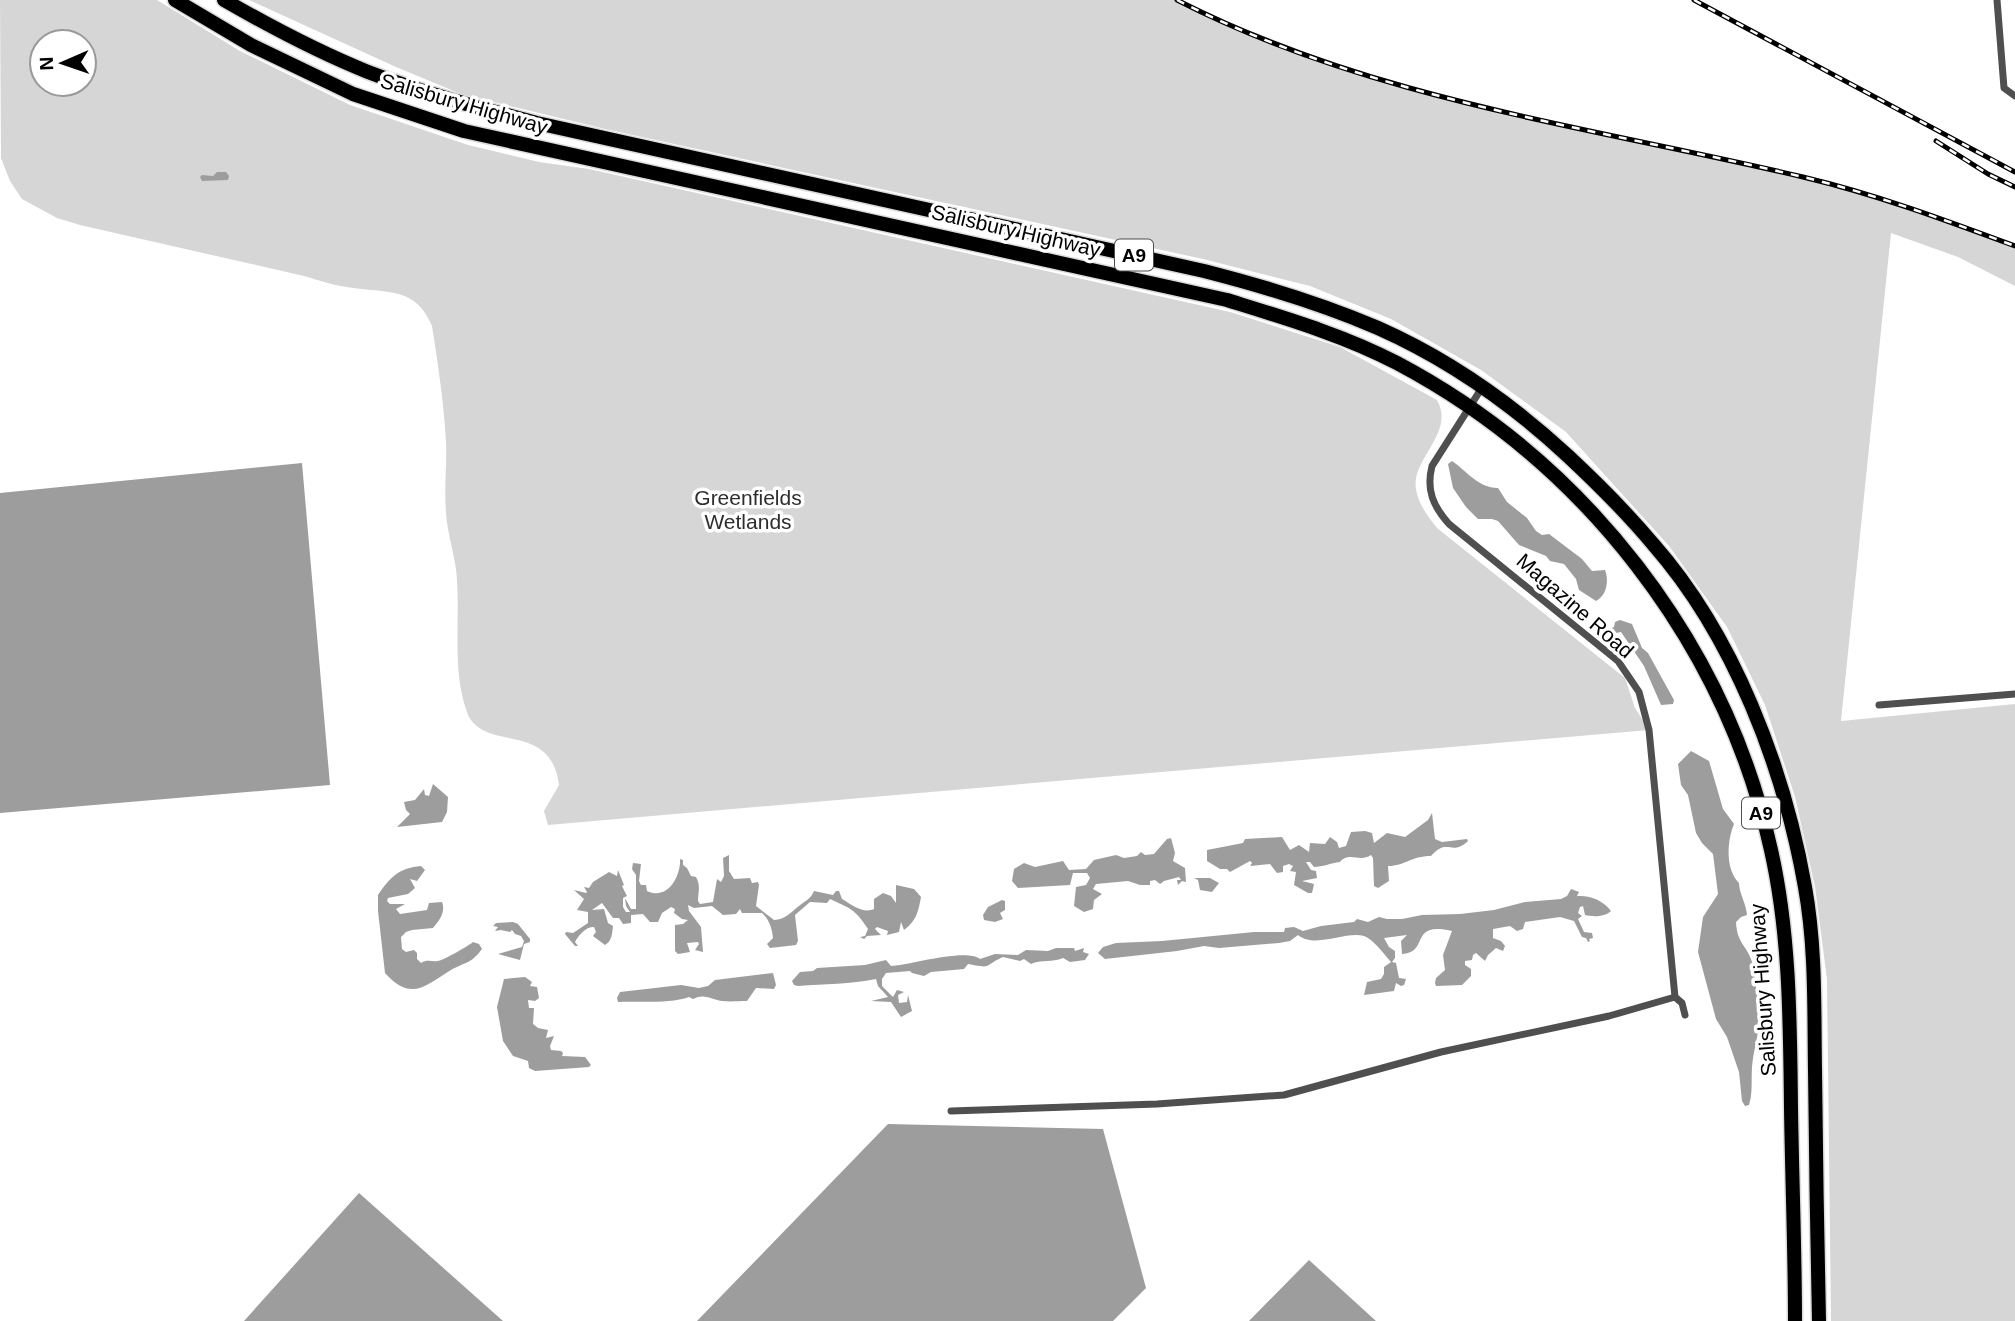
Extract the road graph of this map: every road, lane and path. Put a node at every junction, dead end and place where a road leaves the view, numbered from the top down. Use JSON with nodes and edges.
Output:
{"nodes":[{"id":1,"x":175,"y":0,"type":"edge"},
{"id":2,"x":224,"y":0,"type":"edge"},
{"id":3,"x":1997,"y":0,"type":"edge"},
{"id":4,"x":2015,"y":96,"type":"edge"},
{"id":5,"x":1483,"y":386,"type":"junction"},
{"id":6,"x":1470,"y":407,"type":"junction"},
{"id":7,"x":2015,"y":694,"type":"edge"},
{"id":8,"x":1879,"y":705,"type":"dead end"},
{"id":9,"x":1675,"y":997,"type":"junction"},
{"id":10,"x":1685,"y":1015,"type":"dead end"},
{"id":11,"x":951,"y":1111,"type":"dead end"},
{"id":12,"x":1795,"y":1321,"type":"edge"},
{"id":13,"x":1819,"y":1321,"type":"edge"}],
"edges":[{"from":1,"to":6,"type":"highway","name":"Salisbury Highway","number":"A9"},
{"from":2,"to":5,"type":"highway","name":"Salisbury Highway","number":"A9"},
{"from":3,"to":4,"type":"street"},
{"from":5,"to":6,"type":"street","name":"Magazine Road"},
{"from":5,"to":13,"type":"highway","name":"Salisbury Highway","number":"A9"},
{"from":6,"to":9,"type":"street","name":"Magazine Road"},
{"from":6,"to":12,"type":"highway","name":"Salisbury Highway","number":"A9"},
{"from":7,"to":8,"type":"street"},
{"from":9,"to":10,"type":"street","name":"Magazine Road"},
{"from":9,"to":11,"type":"street"}]}
